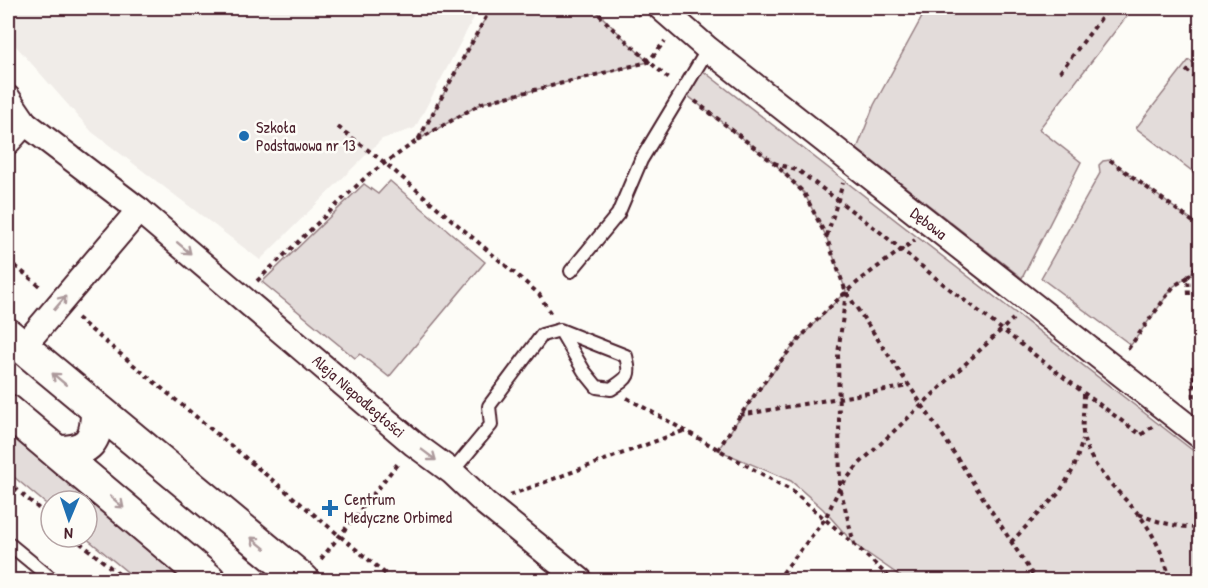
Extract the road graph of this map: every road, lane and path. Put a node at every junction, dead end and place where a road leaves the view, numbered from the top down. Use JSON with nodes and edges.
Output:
{"nodes":[{"id":1,"x":490,"y":8,"type":"edge"},
{"id":2,"x":593,"y":8,"type":"edge"},
{"id":3,"x":661,"y":8,"type":"edge"},
{"id":4,"x":1109,"y":8,"type":"edge"},
{"id":5,"x":1191,"y":8,"type":"edge"},
{"id":6,"x":1200,"y":15,"type":"edge"},
{"id":7,"x":666,"y":39,"type":"dead end"},
{"id":8,"x":708,"y":49,"type":"junction"},
{"id":9,"x":648,"y":62,"type":"junction"},
{"id":10,"x":1185,"y":70,"type":"dead end"},
{"id":11,"x":1060,"y":72,"type":"dead end"},
{"id":12,"x":1200,"y":81,"type":"edge"},
{"id":13,"x":683,"y":92,"type":"junction"},
{"id":14,"x":8,"y":98,"type":"edge"},
{"id":15,"x":25,"y":123,"type":"junction"},
{"id":16,"x":338,"y":127,"type":"dead end"},
{"id":17,"x":418,"y":140,"type":"junction"},
{"id":18,"x":8,"y":142,"type":"edge"},
{"id":19,"x":1110,"y":160,"type":"dead end"},
{"id":20,"x":385,"y":163,"type":"junction"},
{"id":21,"x":774,"y":163,"type":"junction"},
{"id":22,"x":1200,"y":163,"type":"edge"},
{"id":23,"x":1200,"y":177,"type":"edge"},
{"id":24,"x":844,"y":179,"type":"dead end"},
{"id":25,"x":837,"y":200,"type":"junction"},
{"id":26,"x":139,"y":210,"type":"junction"},
{"id":27,"x":1200,"y":227,"type":"edge"},
{"id":28,"x":826,"y":236,"type":"junction"},
{"id":29,"x":918,"y":237,"type":"dead end"},
{"id":30,"x":902,"y":250,"type":"junction"},
{"id":31,"x":8,"y":260,"type":"edge"},
{"id":32,"x":1200,"y":262,"type":"edge"},
{"id":33,"x":571,"y":271,"type":"dead end"},
{"id":34,"x":1188,"y":277,"type":"junction"},
{"id":35,"x":846,"y":292,"type":"junction"},
{"id":36,"x":1189,"y":295,"type":"dead end"},
{"id":37,"x":242,"y":296,"type":"junction"},
{"id":38,"x":60,"y":304,"type":"junction"},
{"id":39,"x":1018,"y":314,"type":"dead end"},
{"id":40,"x":560,"y":330,"type":"junction"},
{"id":41,"x":1002,"y":330,"type":"junction"},
{"id":42,"x":15,"y":342,"type":"edge"},
{"id":43,"x":1125,"y":355,"type":"dead end"},
{"id":44,"x":1193,"y":366,"type":"dead end"},
{"id":45,"x":909,"y":386,"type":"junction"},
{"id":46,"x":611,"y":389,"type":"junction"},
{"id":47,"x":1084,"y":393,"type":"junction"},
{"id":48,"x":838,"y":399,"type":"junction"},
{"id":49,"x":922,"y":404,"type":"junction"},
{"id":50,"x":1194,"y":407,"type":"dead end"},
{"id":51,"x":8,"y":411,"type":"edge"},
{"id":52,"x":97,"y":411,"type":"junction"},
{"id":53,"x":740,"y":415,"type":"junction"},
{"id":54,"x":1159,"y":422,"type":"dead end"},
{"id":55,"x":684,"y":431,"type":"junction"},
{"id":56,"x":1200,"y":436,"type":"edge"},
{"id":57,"x":1084,"y":439,"type":"junction"},
{"id":58,"x":414,"y":444,"type":"junction"},
{"id":59,"x":718,"y":450,"type":"junction"},
{"id":60,"x":59,"y":452,"type":"junction"},
{"id":61,"x":452,"y":471,"type":"junction"},
{"id":62,"x":8,"y":482,"type":"edge"},
{"id":63,"x":840,"y":487,"type":"junction"},
{"id":64,"x":486,"y":504,"type":"junction"},
{"id":65,"x":39,"y":509,"type":"edge"},
{"id":66,"x":1138,"y":514,"type":"junction"},
{"id":67,"x":825,"y":519,"type":"junction"},
{"id":68,"x":1200,"y":528,"type":"edge"},
{"id":69,"x":340,"y":536,"type":"junction"},
{"id":70,"x":1011,"y":542,"type":"junction"},
{"id":71,"x":8,"y":543,"type":"edge"},
{"id":72,"x":854,"y":544,"type":"junction"},
{"id":73,"x":88,"y":549,"type":"edge"},
{"id":74,"x":53,"y":580,"type":"edge"},
{"id":75,"x":126,"y":580,"type":"edge"},
{"id":76,"x":209,"y":580,"type":"edge"},
{"id":77,"x":303,"y":580,"type":"edge"},
{"id":78,"x":393,"y":580,"type":"edge"},
{"id":79,"x":580,"y":580,"type":"edge"},
{"id":80,"x":777,"y":580,"type":"edge"},
{"id":81,"x":892,"y":580,"type":"edge"},
{"id":82,"x":1036,"y":580,"type":"edge"},
{"id":83,"x":1171,"y":580,"type":"edge"}],
"edges":[{"from":1,"to":17,"type":"path"},
{"from":2,"to":9,"type":"path"},
{"from":3,"to":8,"type":"street","name":"Dębowa"},
{"from":4,"to":11,"type":"path"},
{"from":5,"to":6,"type":"path"},
{"from":7,"to":9,"type":"path"},
{"from":8,"to":13,"type":"lane"},
{"from":8,"to":56,"type":"street","name":"Dębowa"},
{"from":9,"to":13,"type":"path"},
{"from":9,"to":17,"type":"path"},
{"from":10,"to":12,"type":"path"},
{"from":13,"to":21,"type":"path"},
{"from":13,"to":33,"type":"lane"},
{"from":14,"to":15,"type":"street","name":"Aleja Niepodległości"},
{"from":15,"to":18,"type":"street"},
{"from":15,"to":26,"type":"street","name":"Aleja Niepodległości"},
{"from":16,"to":20,"type":"path"},
{"from":17,"to":20,"type":"path"},
{"from":19,"to":27,"type":"path"},
{"from":20,"to":37,"type":"path"},
{"from":20,"to":40,"type":"path"},
{"from":21,"to":25,"type":"path"},
{"from":21,"to":28,"type":"path"},
{"from":22,"to":23,"type":"path"},
{"from":24,"to":25,"type":"path"},
{"from":25,"to":28,"type":"path"},
{"from":25,"to":30,"type":"path"},
{"from":26,"to":37,"type":"street","name":"Aleja Niepodległości","one_way":true},
{"from":38,"to":26,"type":"street","one_way":true},
{"from":28,"to":35,"type":"path"},
{"from":29,"to":30,"type":"path"},
{"from":30,"to":35,"type":"path"},
{"from":30,"to":41,"type":"path"},
{"from":31,"to":38,"type":"path"},
{"from":32,"to":34,"type":"path"},
{"from":34,"to":36,"type":"path"},
{"from":34,"to":43,"type":"path"},
{"from":35,"to":45,"type":"path"},
{"from":35,"to":48,"type":"path"},
{"from":35,"to":53,"type":"path"},
{"from":37,"to":58,"type":"street","name":"Aleja Niepodległości"},
{"from":38,"to":42,"type":"street"},
{"from":38,"to":69,"type":"path"},
{"from":39,"to":41,"type":"path"},
{"from":40,"to":46,"type":"lane"},
{"from":40,"to":46,"type":"lane"},
{"from":40,"to":61,"type":"lane"},
{"from":41,"to":47,"type":"path"},
{"from":41,"to":49,"type":"path"},
{"from":52,"to":42,"type":"street","one_way":true},
{"from":44,"to":50,"type":"path"},
{"from":45,"to":48,"type":"path"},
{"from":45,"to":49,"type":"path"},
{"from":46,"to":55,"type":"path"},
{"from":47,"to":54,"type":"path"},
{"from":47,"to":57,"type":"path"},
{"from":48,"to":53,"type":"path"},
{"from":48,"to":63,"type":"path"},
{"from":49,"to":63,"type":"path"},
{"from":49,"to":70,"type":"path"},
{"from":51,"to":60,"type":"street"},
{"from":52,"to":60,"type":"street"},
{"from":77,"to":52,"type":"street","one_way":true},
{"from":53,"to":59,"type":"path"},
{"from":55,"to":59,"type":"path"},
{"from":55,"to":64,"type":"path"},
{"from":57,"to":66,"type":"path"},
{"from":57,"to":70,"type":"path"},
{"from":58,"to":61,"type":"street","name":"Aleja Niepodległości","one_way":true},
{"from":58,"to":69,"type":"path"},
{"from":59,"to":67,"type":"path"},
{"from":60,"to":76,"type":"street","one_way":true},
{"from":61,"to":64,"type":"street","name":"Aleja Niepodległości"},
{"from":62,"to":65,"type":"path"},
{"from":63,"to":67,"type":"path"},
{"from":63,"to":72,"type":"path"},
{"from":64,"to":79,"type":"street","name":"Aleja Niepodległości"},
{"from":66,"to":68,"type":"path"},
{"from":66,"to":83,"type":"path"},
{"from":67,"to":72,"type":"path"},
{"from":67,"to":80,"type":"path"},
{"from":69,"to":77,"type":"path"},
{"from":69,"to":78,"type":"path"},
{"from":70,"to":82,"type":"path"},
{"from":71,"to":74,"type":"lane"},
{"from":72,"to":81,"type":"path"},
{"from":73,"to":75,"type":"path"}]}
